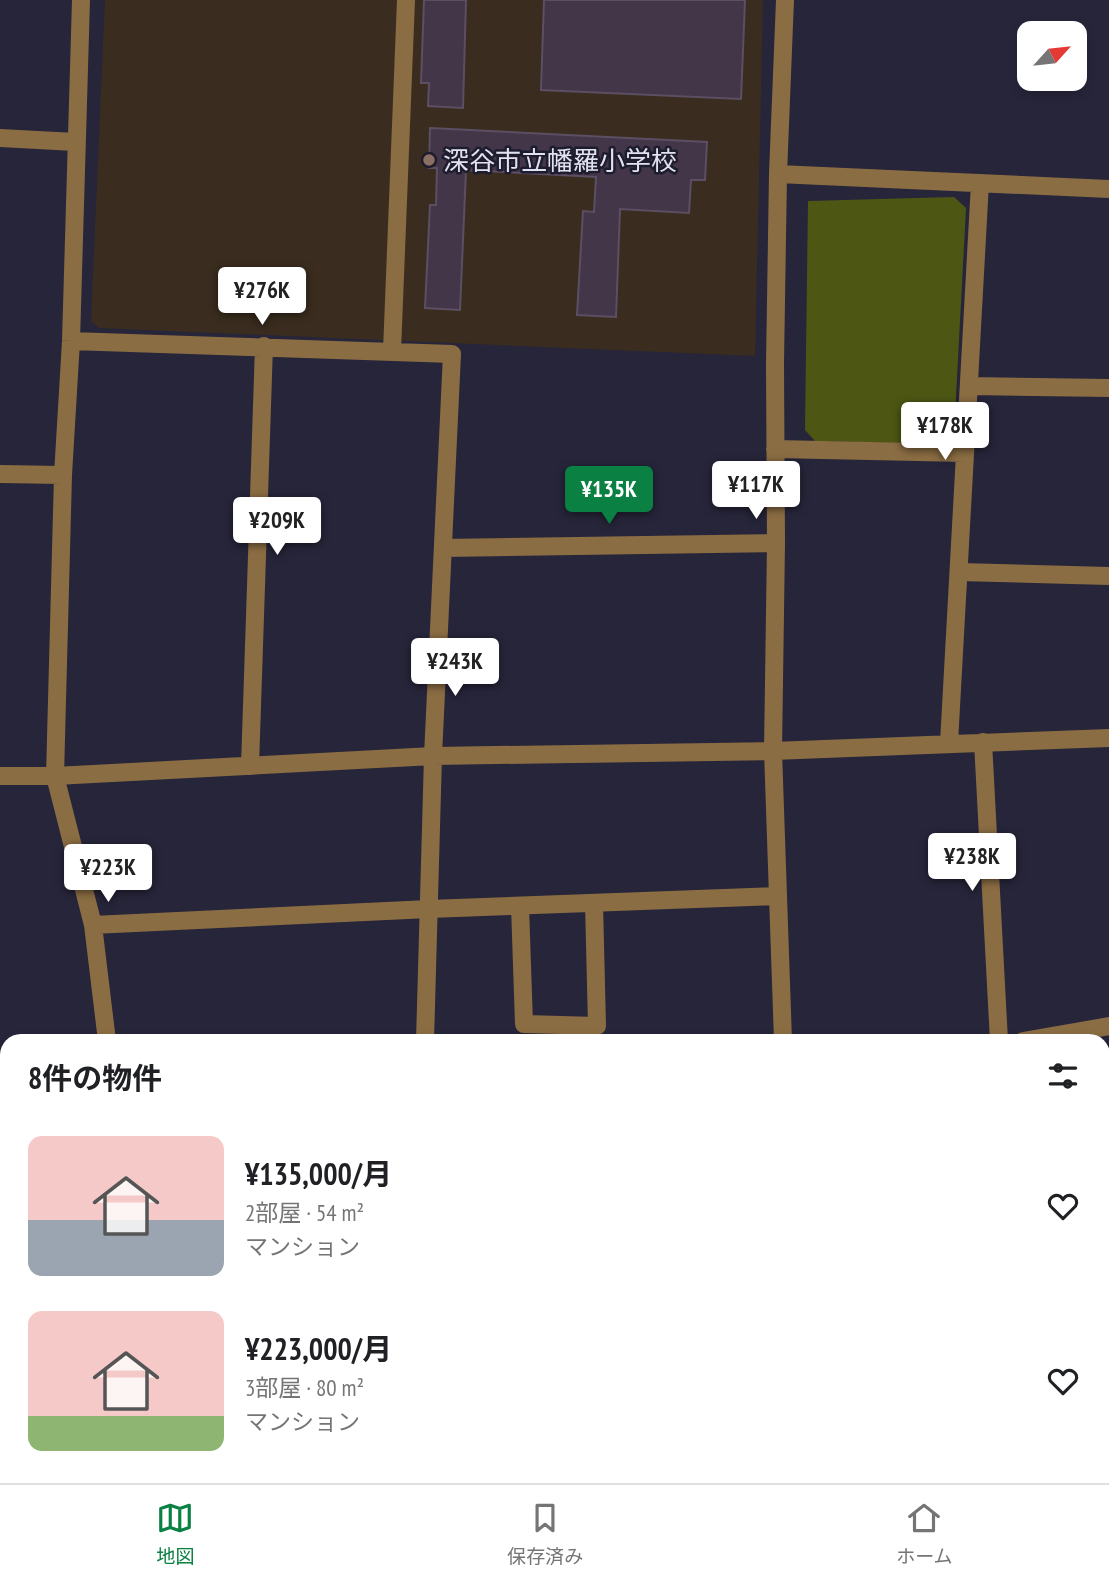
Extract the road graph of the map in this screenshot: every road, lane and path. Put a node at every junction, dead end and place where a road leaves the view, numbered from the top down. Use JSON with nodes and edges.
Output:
{"nodes":[{"id":1,"x":81,"y":0,"type":"edge"},
{"id":2,"x":407,"y":0,"type":"edge"},
{"id":3,"x":785,"y":0,"type":"edge"},
{"id":4,"x":0,"y":138,"type":"edge"},
{"id":5,"x":75,"y":142,"type":"junction"},
{"id":6,"x":778,"y":174,"type":"junction"},
{"id":7,"x":980,"y":183,"type":"junction"},
{"id":8,"x":1109,"y":189,"type":"edge"},
{"id":9,"x":71,"y":341,"type":"junction"},
{"id":10,"x":264,"y":346,"type":"junction"},
{"id":11,"x":392,"y":351,"type":"junction"},
{"id":12,"x":968,"y":386,"type":"junction"},
{"id":13,"x":1109,"y":388,"type":"edge"},
{"id":14,"x":775,"y":449,"type":"junction"},
{"id":15,"x":965,"y":453,"type":"junction"},
{"id":16,"x":0,"y":474,"type":"edge"},
{"id":17,"x":63,"y":475,"type":"junction"},
{"id":18,"x":776,"y":543,"type":"junction"},
{"id":19,"x":443,"y":548,"type":"junction"},
{"id":20,"x":959,"y":572,"type":"junction"},
{"id":21,"x":1109,"y":576,"type":"edge"},
{"id":22,"x":1109,"y":738,"type":"edge"},
{"id":23,"x":983,"y":742,"type":"junction"},
{"id":24,"x":950,"y":743,"type":"junction"},
{"id":25,"x":773,"y":751,"type":"junction"},
{"id":26,"x":433,"y":756,"type":"junction"},
{"id":27,"x":250,"y":766,"type":"junction"},
{"id":28,"x":0,"y":776,"type":"edge"},
{"id":29,"x":55,"y":776,"type":"junction"},
{"id":30,"x":778,"y":896,"type":"junction"},
{"id":31,"x":594,"y":903,"type":"junction"},
{"id":32,"x":520,"y":906,"type":"junction"},
{"id":33,"x":429,"y":909,"type":"junction"},
{"id":34,"x":93,"y":925,"type":"junction"},
{"id":35,"x":1109,"y":1026,"type":"edge"},
{"id":36,"x":106,"y":1034,"type":"edge"},
{"id":37,"x":425,"y":1034,"type":"edge"},
{"id":38,"x":783,"y":1034,"type":"edge"},
{"id":39,"x":999,"y":1034,"type":"edge"},
{"id":40,"x":1063,"y":1034,"type":"edge"}],
"edges":[{"from":1,"to":5,"type":"street"},
{"from":2,"to":11,"type":"street"},
{"from":3,"to":6,"type":"street"},
{"from":4,"to":5,"type":"street"},
{"from":5,"to":9,"type":"street"},
{"from":6,"to":7,"type":"street"},
{"from":6,"to":14,"type":"street"},
{"from":7,"to":8,"type":"street"},
{"from":7,"to":12,"type":"street"},
{"from":9,"to":10,"type":"street"},
{"from":9,"to":17,"type":"street"},
{"from":10,"to":11,"type":"street"},
{"from":10,"to":27,"type":"street"},
{"from":11,"to":19,"type":"street"},
{"from":12,"to":13,"type":"street"},
{"from":12,"to":15,"type":"street"},
{"from":14,"to":15,"type":"street"},
{"from":14,"to":18,"type":"street"},
{"from":15,"to":20,"type":"street"},
{"from":16,"to":17,"type":"street"},
{"from":17,"to":29,"type":"street"},
{"from":18,"to":19,"type":"street"},
{"from":18,"to":25,"type":"street"},
{"from":19,"to":26,"type":"street"},
{"from":20,"to":21,"type":"street"},
{"from":20,"to":24,"type":"street"},
{"from":22,"to":23,"type":"street"},
{"from":23,"to":24,"type":"street"},
{"from":23,"to":39,"type":"street"},
{"from":24,"to":25,"type":"street"},
{"from":25,"to":26,"type":"street"},
{"from":25,"to":30,"type":"street"},
{"from":26,"to":27,"type":"street"},
{"from":26,"to":33,"type":"street"},
{"from":27,"to":29,"type":"street"},
{"from":28,"to":29,"type":"street"},
{"from":29,"to":34,"type":"street"},
{"from":30,"to":31,"type":"street"},
{"from":30,"to":38,"type":"street"},
{"from":31,"to":32,"type":"street"},
{"from":31,"to":32,"type":"street"},
{"from":32,"to":33,"type":"street"},
{"from":33,"to":34,"type":"street"},
{"from":33,"to":37,"type":"street"},
{"from":34,"to":36,"type":"street"},
{"from":35,"to":40,"type":"street"}]}
